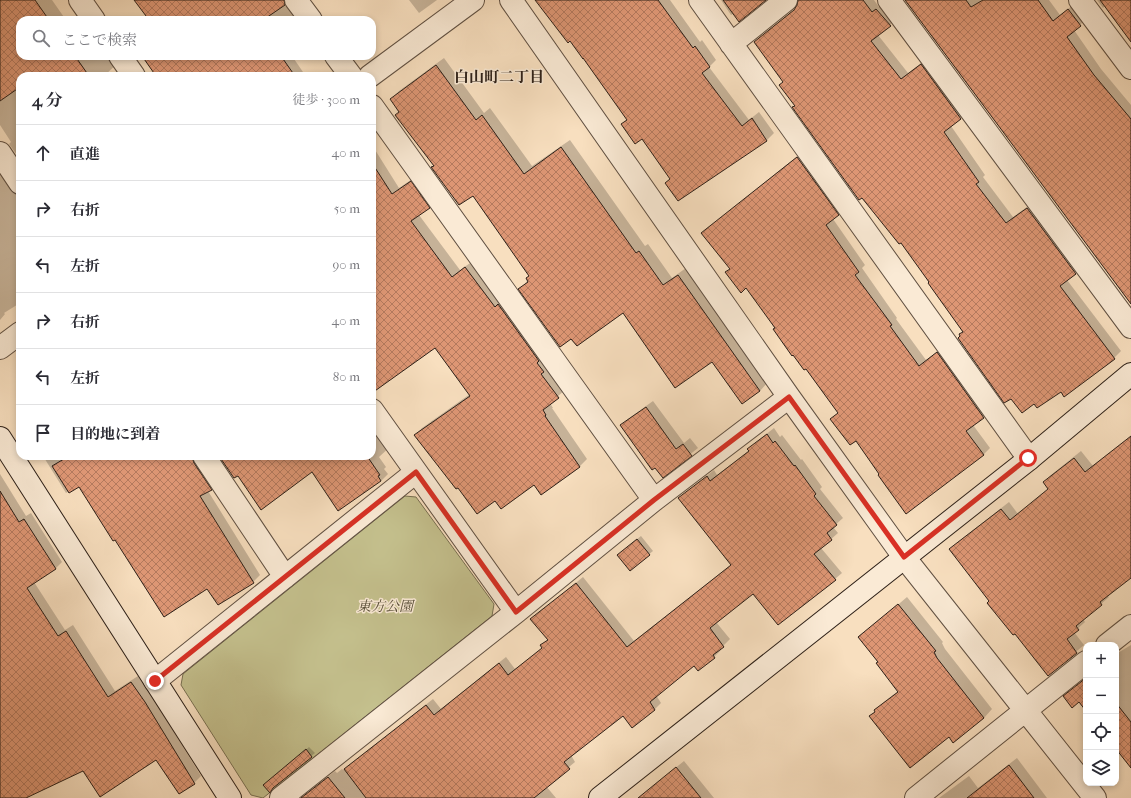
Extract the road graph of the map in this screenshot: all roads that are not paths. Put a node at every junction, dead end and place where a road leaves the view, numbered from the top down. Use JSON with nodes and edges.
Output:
{"nodes":[{"id":1,"x":80,"y":0,"type":"edge"},
{"id":2,"x":296,"y":0,"type":"edge"},
{"id":3,"x":473,"y":0,"type":"edge"},
{"id":4,"x":512,"y":0,"type":"edge"},
{"id":5,"x":700,"y":0,"type":"edge"},
{"id":6,"x":786,"y":0,"type":"edge"},
{"id":7,"x":889,"y":0,"type":"edge"},
{"id":8,"x":1080,"y":0,"type":"edge"},
{"id":9,"x":91,"y":16,"type":"edge"},
{"id":10,"x":308,"y":16,"type":"edge"},
{"id":11,"x":731,"y":44,"type":"junction"},
{"id":12,"x":123,"y":60,"type":"edge"},
{"id":13,"x":339,"y":60,"type":"edge"},
{"id":14,"x":1131,"y":68,"type":"edge"},
{"id":15,"x":131,"y":72,"type":"edge"},
{"id":16,"x":348,"y":72,"type":"edge"},
{"id":17,"x":375,"y":72,"type":"edge"},
{"id":18,"x":376,"y":112,"type":"edge"},
{"id":19,"x":0,"y":153,"type":"edge"},
{"id":20,"x":16,"y":177,"type":"edge"},
{"id":21,"x":1131,"y":327,"type":"edge"},
{"id":22,"x":16,"y":336,"type":"edge"},
{"id":23,"x":0,"y":348,"type":"edge"},
{"id":24,"x":1131,"y":374,"type":"edge"},
{"id":25,"x":789,"y":397,"type":"junction"},
{"id":26,"x":376,"y":416,"type":"edge"},
{"id":27,"x":0,"y":438,"type":"edge"},
{"id":28,"x":1028,"y":458,"type":"junction"},
{"id":29,"x":207,"y":460,"type":"edge"},
{"id":30,"x":416,"y":472,"type":"junction"},
{"id":31,"x":654,"y":500,"type":"junction"},
{"id":32,"x":904,"y":557,"type":"junction"},
{"id":33,"x":285,"y":577,"type":"junction"},
{"id":34,"x":516,"y":612,"type":"junction"},
{"id":35,"x":1131,"y":626,"type":"edge"},
{"id":36,"x":1111,"y":642,"type":"edge"},
{"id":37,"x":1083,"y":664,"type":"edge"},
{"id":38,"x":155,"y":681,"type":"junction"},
{"id":39,"x":1026,"y":710,"type":"junction"},
{"id":40,"x":230,"y":798,"type":"edge"},
{"id":41,"x":281,"y":798,"type":"edge"},
{"id":42,"x":600,"y":798,"type":"edge"},
{"id":43,"x":916,"y":798,"type":"edge"},
{"id":44,"x":1095,"y":798,"type":"edge"}],
"edges":[{"from":1,"to":9,"type":"street"},
{"from":2,"to":10,"type":"street"},
{"from":3,"to":17,"type":"street"},
{"from":4,"to":25,"type":"street"},
{"from":5,"to":11,"type":"street"},
{"from":6,"to":11,"type":"street"},
{"from":7,"to":21,"type":"street"},
{"from":8,"to":14,"type":"street"},
{"from":11,"to":28,"type":"street"},
{"from":12,"to":15,"type":"street"},
{"from":13,"to":16,"type":"street"},
{"from":18,"to":31,"type":"street"},
{"from":19,"to":20,"type":"street"},
{"from":22,"to":23,"type":"street"},
{"from":24,"to":28,"type":"street"},
{"from":25,"to":31,"type":"street"},
{"from":25,"to":32,"type":"street"},
{"from":26,"to":30,"type":"street"},
{"from":27,"to":38,"type":"street"},
{"from":28,"to":32,"type":"street"},
{"from":29,"to":33,"type":"street"},
{"from":30,"to":33,"type":"street"},
{"from":30,"to":34,"type":"street"},
{"from":31,"to":34,"type":"street"},
{"from":32,"to":39,"type":"street"},
{"from":32,"to":42,"type":"street"},
{"from":33,"to":38,"type":"street"},
{"from":34,"to":41,"type":"street"},
{"from":35,"to":36,"type":"street"},
{"from":37,"to":39,"type":"street"},
{"from":38,"to":40,"type":"street"},
{"from":39,"to":43,"type":"street"},
{"from":39,"to":44,"type":"street"}]}
